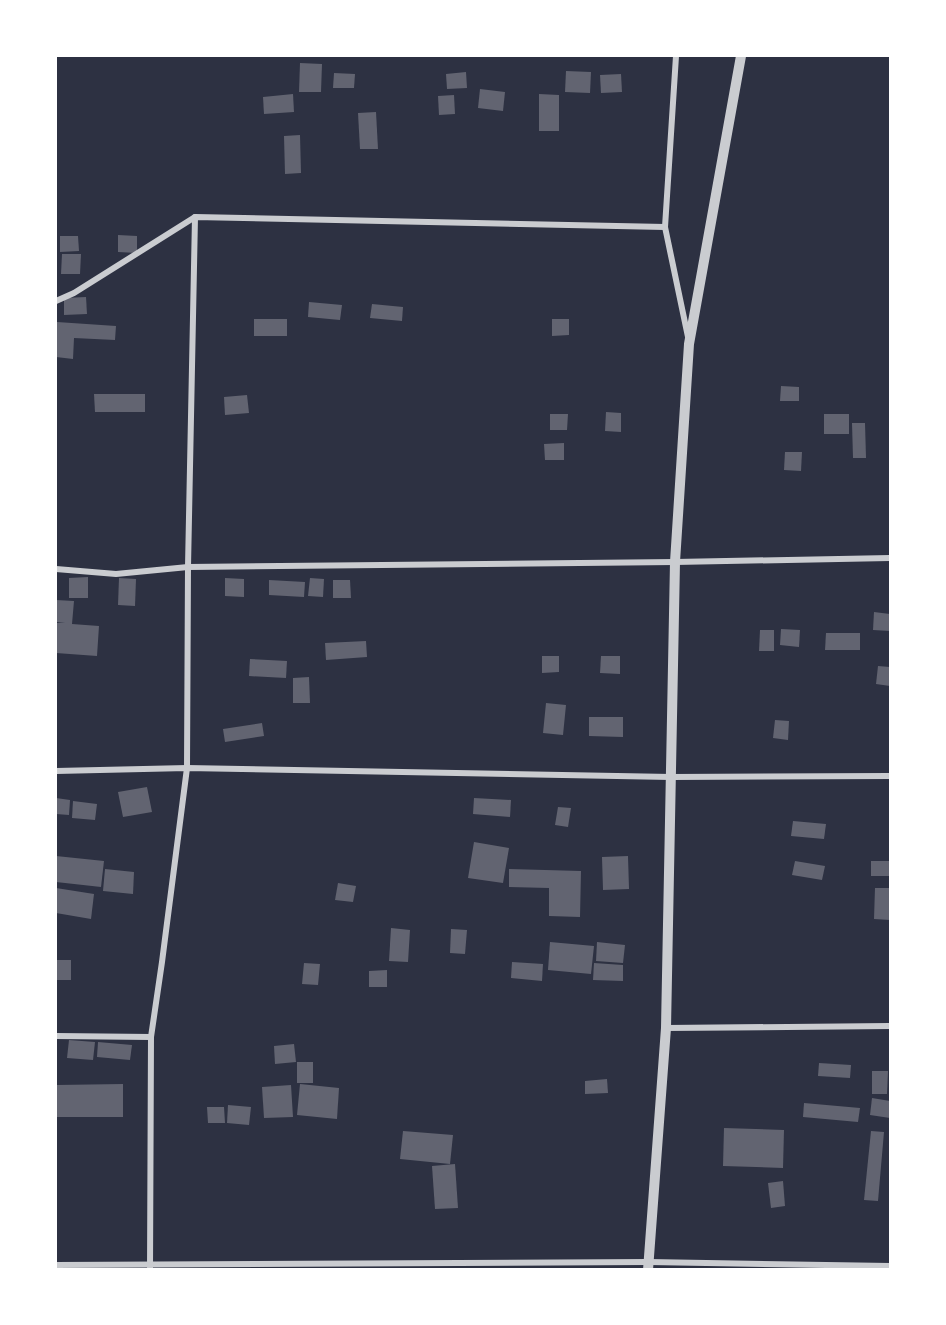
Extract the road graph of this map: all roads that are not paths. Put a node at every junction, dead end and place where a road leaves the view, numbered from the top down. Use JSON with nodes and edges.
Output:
{"nodes":[{"id":1,"x":676,"y":56,"type":"edge"},
{"id":2,"x":741,"y":56,"type":"edge"},
{"id":3,"x":195,"y":217,"type":"junction"},
{"id":4,"x":665,"y":227,"type":"junction"},
{"id":5,"x":56,"y":301,"type":"edge"},
{"id":6,"x":689,"y":344,"type":"junction"},
{"id":7,"x":891,"y":558,"type":"edge"},
{"id":8,"x":675,"y":562,"type":"junction"},
{"id":9,"x":188,"y":567,"type":"junction"},
{"id":10,"x":56,"y":569,"type":"edge"},
{"id":11,"x":187,"y":768,"type":"junction"},
{"id":12,"x":56,"y":771,"type":"edge"},
{"id":13,"x":891,"y":776,"type":"edge"},
{"id":14,"x":671,"y":777,"type":"junction"},
{"id":15,"x":891,"y":1026,"type":"edge"},
{"id":16,"x":666,"y":1028,"type":"junction"},
{"id":17,"x":56,"y":1036,"type":"edge"},
{"id":18,"x":151,"y":1036,"type":"junction"},
{"id":19,"x":56,"y":1265,"type":"edge"},
{"id":20,"x":649,"y":1266,"type":"edge"},
{"id":21,"x":891,"y":1266,"type":"edge"},
{"id":22,"x":150,"y":1267,"type":"edge"}],
"edges":[{"from":1,"to":4,"type":"street"},
{"from":2,"to":6,"type":"street"},
{"from":3,"to":4,"type":"street"},
{"from":3,"to":5,"type":"street"},
{"from":3,"to":9,"type":"street"},
{"from":4,"to":6,"type":"street"},
{"from":6,"to":8,"type":"street"},
{"from":7,"to":8,"type":"street"},
{"from":8,"to":9,"type":"street"},
{"from":8,"to":14,"type":"street"},
{"from":9,"to":10,"type":"street"},
{"from":9,"to":11,"type":"street"},
{"from":11,"to":12,"type":"street"},
{"from":11,"to":14,"type":"street"},
{"from":11,"to":18,"type":"street"},
{"from":13,"to":14,"type":"street"},
{"from":14,"to":16,"type":"street"},
{"from":15,"to":16,"type":"street"},
{"from":16,"to":20,"type":"street"},
{"from":17,"to":18,"type":"street"},
{"from":18,"to":22,"type":"street"},
{"from":19,"to":22,"type":"street"},
{"from":20,"to":21,"type":"street"},
{"from":20,"to":22,"type":"street"}]}
